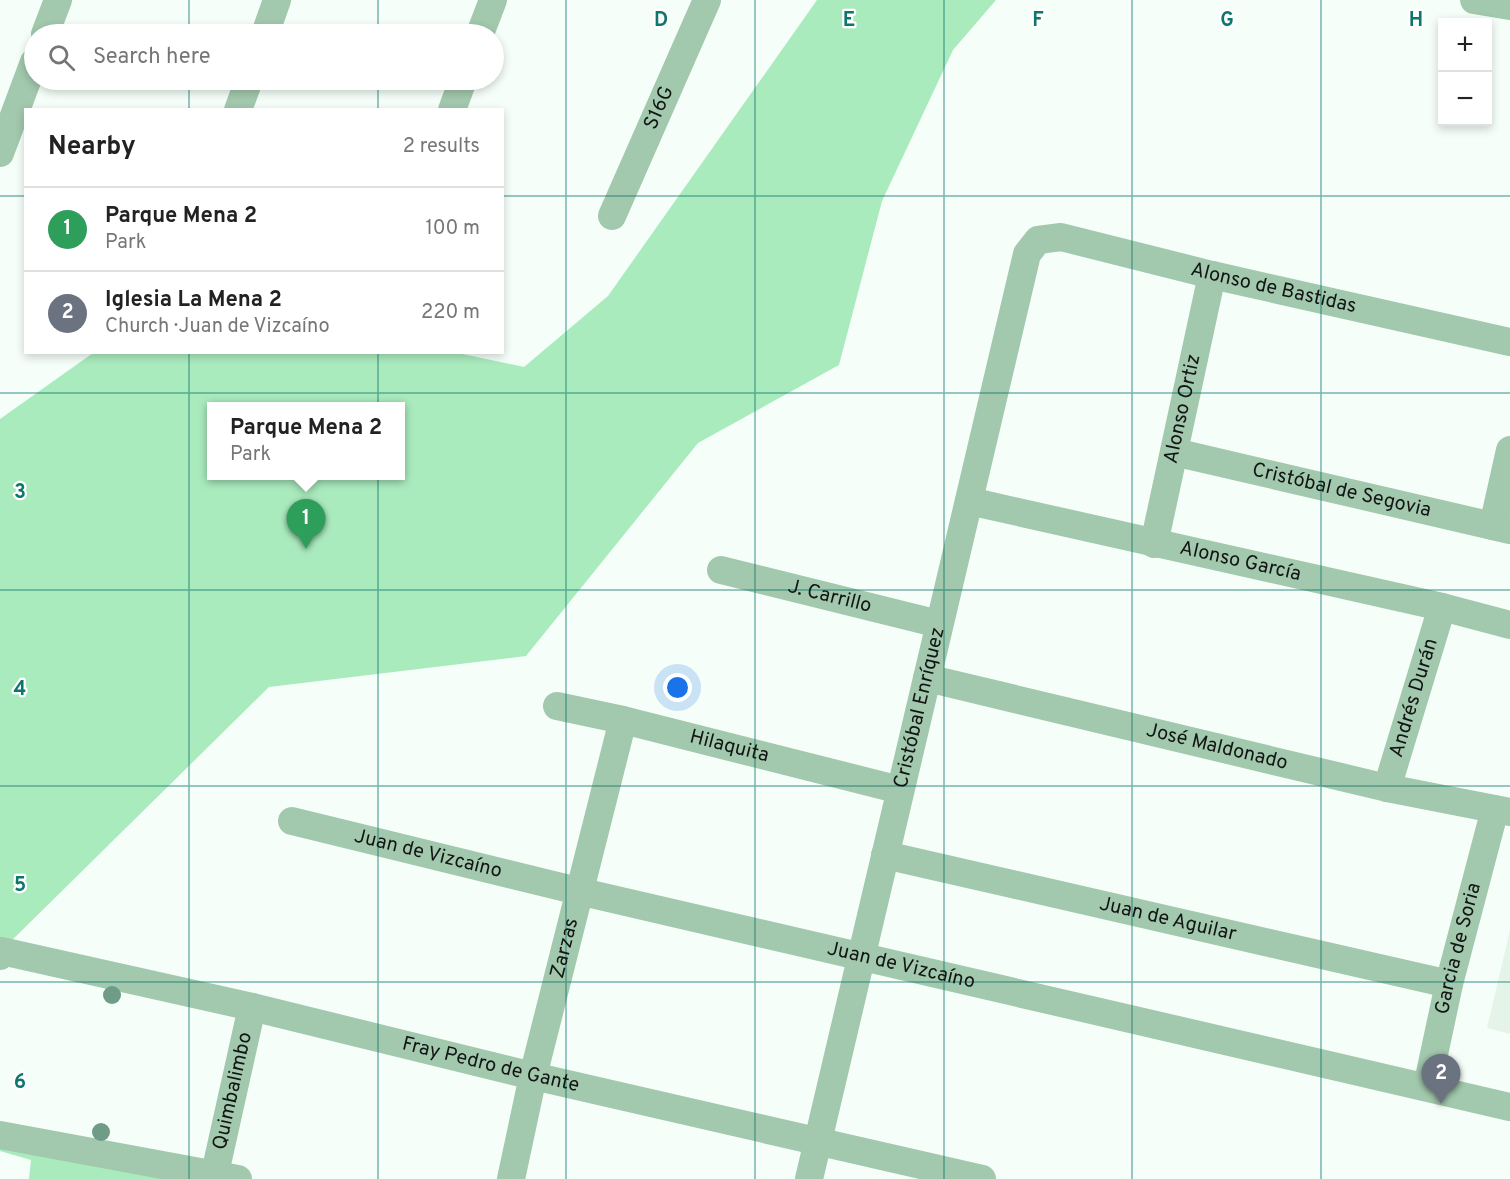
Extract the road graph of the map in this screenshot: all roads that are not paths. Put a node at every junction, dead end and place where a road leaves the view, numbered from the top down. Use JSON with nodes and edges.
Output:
{"nodes":[{"id":1,"x":58,"y":0,"type":"edge"},
{"id":2,"x":277,"y":0,"type":"edge"},
{"id":3,"x":493,"y":0,"type":"edge"},
{"id":4,"x":707,"y":0,"type":"edge"},
{"id":5,"x":1474,"y":0,"type":"edge"},
{"id":6,"x":1510,"y":6,"type":"edge"},
{"id":7,"x":49,"y":24,"type":"edge"},
{"id":8,"x":269,"y":24,"type":"edge"},
{"id":9,"x":484,"y":24,"type":"edge"},
{"id":10,"x":24,"y":89,"type":"edge"},
{"id":11,"x":245,"y":90,"type":"edge"},
{"id":12,"x":459,"y":90,"type":"edge"},
{"id":13,"x":239,"y":108,"type":"edge"},
{"id":14,"x":453,"y":108,"type":"edge"},
{"id":15,"x":0,"y":153,"type":"edge"},
{"id":16,"x":612,"y":216,"type":"dead end"},
{"id":17,"x":1038,"y":240,"type":"joint"},
{"id":18,"x":1212,"y":275,"type":"junction"},
{"id":19,"x":1510,"y":342,"type":"edge"},
{"id":20,"x":1510,"y":450,"type":"edge"},
{"id":21,"x":1174,"y":452,"type":"junction"},
{"id":22,"x":969,"y":501,"type":"junction"},
{"id":23,"x":1502,"y":528,"type":"edge"},
{"id":24,"x":1154,"y":544,"type":"junction"},
{"id":25,"x":721,"y":570,"type":"dead end"},
{"id":26,"x":1442,"y":608,"type":"junction"},
{"id":27,"x":939,"y":624,"type":"junction"},
{"id":28,"x":1510,"y":625,"type":"edge"},
{"id":29,"x":927,"y":678,"type":"junction"},
{"id":30,"x":557,"y":706,"type":"dead end"},
{"id":31,"x":623,"y":720,"type":"junction"},
{"id":32,"x":1387,"y":788,"type":"junction"},
{"id":33,"x":900,"y":790,"type":"junction"},
{"id":34,"x":1503,"y":811,"type":"edge"},
{"id":35,"x":291,"y":820,"type":"dead end"},
{"id":36,"x":885,"y":855,"type":"junction"},
{"id":37,"x":578,"y":891,"type":"junction"},
{"id":38,"x":1,"y":953,"type":"edge"},
{"id":39,"x":862,"y":956,"type":"junction"},
{"id":40,"x":1449,"y":984,"type":"junction"},
{"id":41,"x":252,"y":1008,"type":"junction"},
{"id":42,"x":532,"y":1076,"type":"junction"},
{"id":43,"x":1427,"y":1087,"type":"junction"},
{"id":44,"x":1510,"y":1107,"type":"edge"},
{"id":45,"x":0,"y":1135,"type":"edge"},
{"id":46,"x":818,"y":1141,"type":"junction"},
{"id":47,"x":227,"y":1176,"type":"edge"},
{"id":48,"x":511,"y":1179,"type":"edge"},
{"id":49,"x":809,"y":1179,"type":"edge"},
{"id":50,"x":982,"y":1179,"type":"edge"}],
"edges":[{"from":1,"to":7,"type":"street"},
{"from":2,"to":8,"type":"street"},
{"from":3,"to":9,"type":"street"},
{"from":4,"to":16,"type":"street","name":"S16G"},
{"from":5,"to":6,"type":"street"},
{"from":10,"to":15,"type":"street"},
{"from":11,"to":13,"type":"street"},
{"from":12,"to":14,"type":"street"},
{"from":17,"to":18,"type":"street","name":"Alonso de Bastidas"},
{"from":17,"to":22,"type":"street","name":"Cristóbal Enríquez"},
{"from":18,"to":19,"type":"street","name":"Alonso de Bastidas"},
{"from":18,"to":21,"type":"street","name":"Alonso Ortiz"},
{"from":20,"to":23,"type":"street"},
{"from":21,"to":23,"type":"street","name":"Cristóbal de Segovia"},
{"from":21,"to":24,"type":"street","name":"Alonso Ortiz"},
{"from":22,"to":24,"type":"street","name":"Alonso García"},
{"from":22,"to":27,"type":"street","name":"Cristóbal Enríquez"},
{"from":24,"to":26,"type":"street","name":"Alonso García"},
{"from":25,"to":27,"type":"street","name":"J. Carrillo"},
{"from":26,"to":28,"type":"street","name":"Alonso García"},
{"from":26,"to":32,"type":"street","name":"Andrés Durán"},
{"from":27,"to":29,"type":"street","name":"Cristóbal Enríquez"},
{"from":29,"to":32,"type":"street","name":"José Maldonado"},
{"from":29,"to":33,"type":"street","name":"Cristóbal Enríquez"},
{"from":30,"to":31,"type":"street","name":"Hilaquita"},
{"from":31,"to":33,"type":"street","name":"Hilaquita"},
{"from":31,"to":37,"type":"street","name":"Zarzas"},
{"from":32,"to":34,"type":"street","name":"José Maldonado"},
{"from":33,"to":36,"type":"street","name":"Cristóbal Enríquez"},
{"from":34,"to":40,"type":"street","name":"Garcia de Soria"},
{"from":35,"to":37,"type":"street","name":"Juan de Vizcaíno"},
{"from":36,"to":39,"type":"street","name":"Cristóbal Enríquez"},
{"from":36,"to":40,"type":"street","name":"Juan de Aguilar"},
{"from":37,"to":39,"type":"street","name":"Juan de Vizcaíno"},
{"from":37,"to":42,"type":"street","name":"Zarzas"},
{"from":38,"to":41,"type":"street","name":"Fray Pedro de Gante"},
{"from":39,"to":43,"type":"street","name":"Juan de Vizcaíno"},
{"from":39,"to":46,"type":"street","name":"Cristóbal Enríquez"},
{"from":40,"to":43,"type":"street","name":"Garcia de Soria"},
{"from":41,"to":42,"type":"street","name":"Fray Pedro de Gante"},
{"from":41,"to":47,"type":"street","name":"Quimbalimbo"},
{"from":42,"to":46,"type":"street","name":"Fray Pedro de Gante"},
{"from":42,"to":48,"type":"street","name":"Zarzas"},
{"from":43,"to":44,"type":"street","name":"Juan de Vizcaíno"},
{"from":45,"to":47,"type":"street"},
{"from":46,"to":49,"type":"street","name":"Cristóbal Enríquez"},
{"from":46,"to":50,"type":"street","name":"Fray Pedro de Gante"}]}
